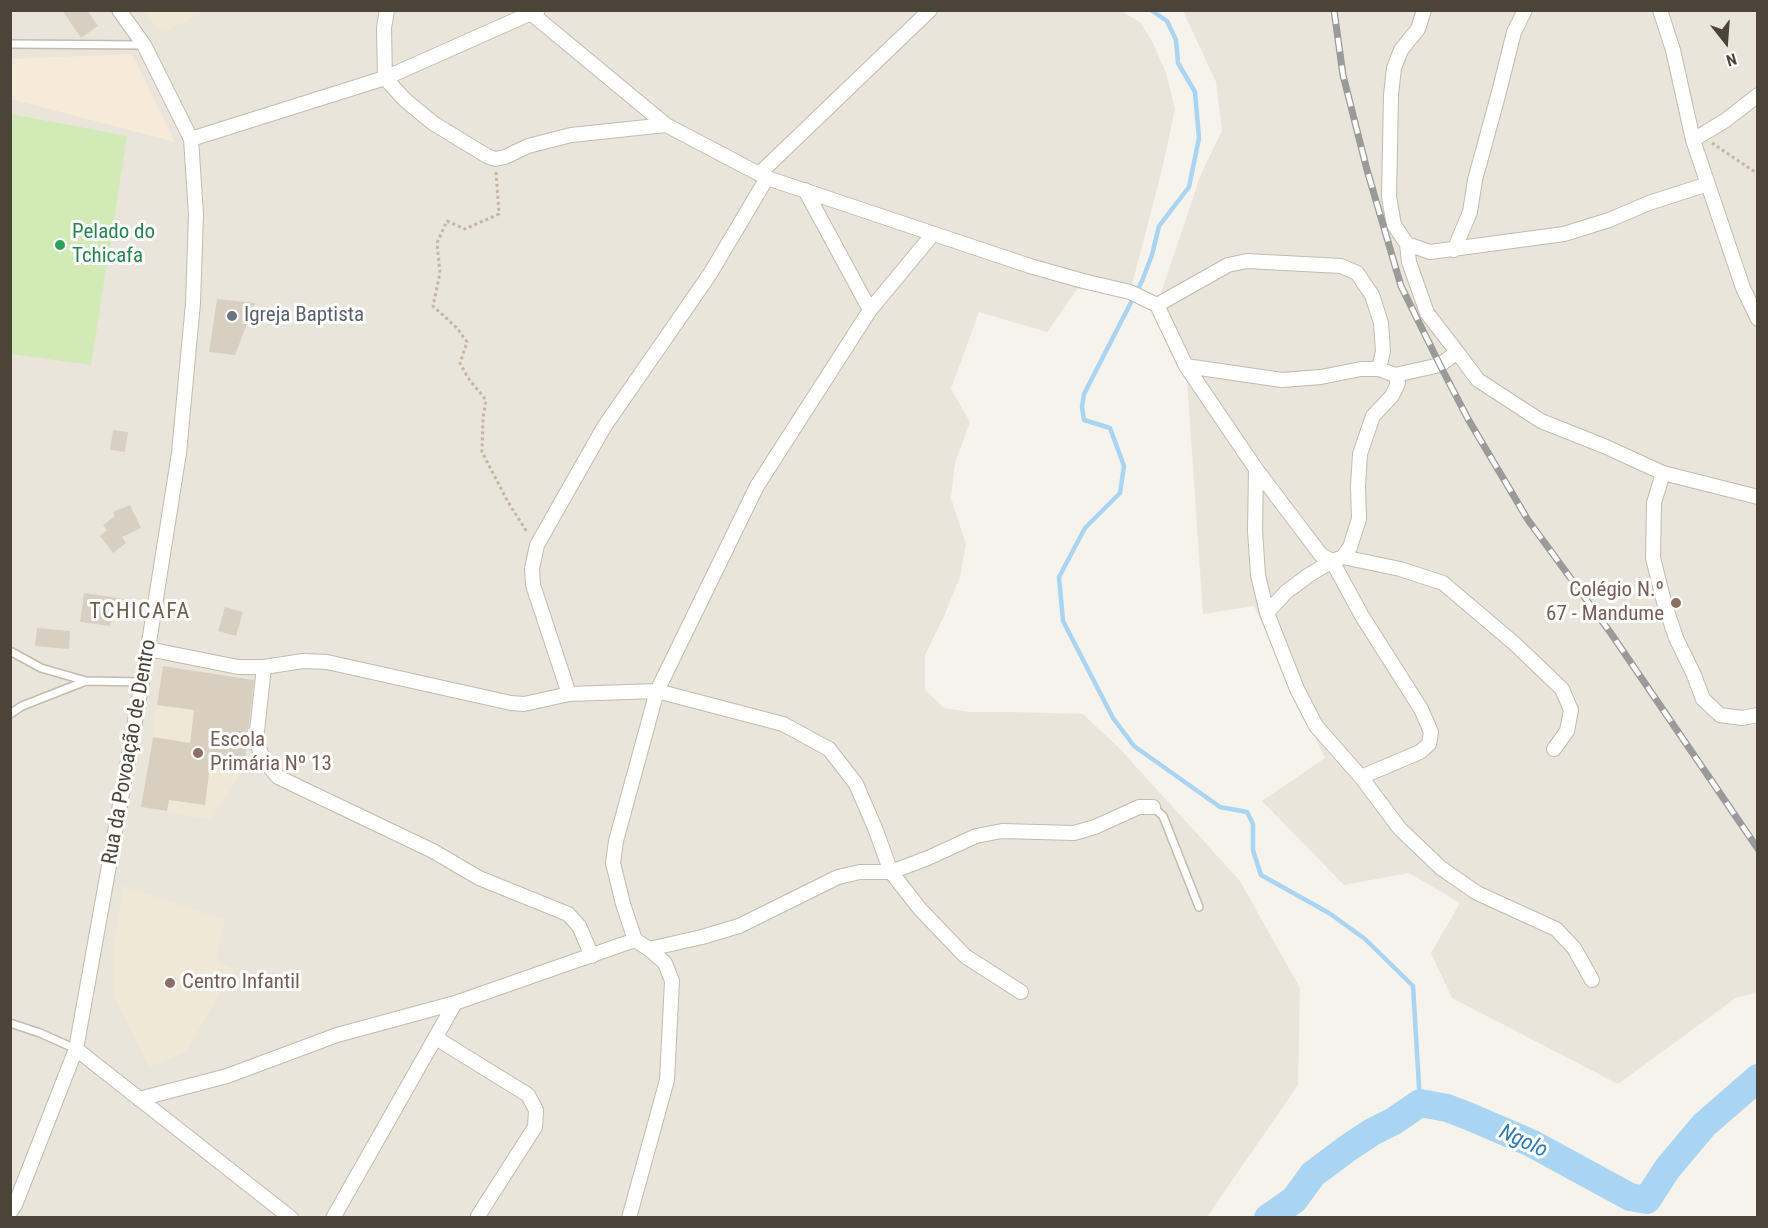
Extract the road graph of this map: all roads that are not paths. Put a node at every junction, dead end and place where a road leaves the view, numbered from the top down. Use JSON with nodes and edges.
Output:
{"nodes":[{"id":1,"x":119,"y":10,"type":"edge"},
{"id":2,"x":387,"y":10,"type":"edge"},
{"id":3,"x":930,"y":10,"type":"edge"},
{"id":4,"x":1424,"y":10,"type":"edge"},
{"id":5,"x":1525,"y":10,"type":"edge"},
{"id":6,"x":1660,"y":10,"type":"edge"},
{"id":7,"x":535,"y":12,"type":"edge"},
{"id":8,"x":10,"y":44,"type":"edge"},
{"id":9,"x":144,"y":45,"type":"junction"},
{"id":10,"x":386,"y":78,"type":"junction"},
{"id":11,"x":1758,"y":95,"type":"edge"},
{"id":12,"x":666,"y":125,"type":"junction"},
{"id":13,"x":1697,"y":138,"type":"junction"},
{"id":14,"x":191,"y":139,"type":"junction"},
{"id":15,"x":763,"y":176,"type":"junction"},
{"id":16,"x":1708,"y":184,"type":"junction"},
{"id":17,"x":805,"y":190,"type":"junction"},
{"id":18,"x":933,"y":234,"type":"junction"},
{"id":19,"x":1407,"y":244,"type":"junction"},
{"id":20,"x":1454,"y":250,"type":"junction"},
{"id":21,"x":1152,"y":303,"type":"junction"},
{"id":22,"x":870,"y":310,"type":"junction"},
{"id":23,"x":1758,"y":319,"type":"edge"},
{"id":24,"x":1456,"y":352,"type":"junction"},
{"id":25,"x":1186,"y":366,"type":"junction"},
{"id":26,"x":1379,"y":369,"type":"junction"},
{"id":27,"x":1395,"y":375,"type":"junction"},
{"id":28,"x":1256,"y":469,"type":"junction"},
{"id":29,"x":1663,"y":473,"type":"junction"},
{"id":30,"x":1758,"y":497,"type":"edge"},
{"id":31,"x":1337,"y":559,"type":"junction"},
{"id":32,"x":1267,"y":613,"type":"junction"},
{"id":33,"x":148,"y":649,"type":"junction"},
{"id":34,"x":10,"y":651,"type":"edge"},
{"id":35,"x":264,"y":667,"type":"junction"},
{"id":36,"x":86,"y":681,"type":"junction"},
{"id":37,"x":143,"y":682,"type":"junction"},
{"id":38,"x":657,"y":691,"type":"junction"},
{"id":39,"x":569,"y":694,"type":"junction"},
{"id":40,"x":10,"y":714,"type":"edge"},
{"id":41,"x":1758,"y":715,"type":"edge"},
{"id":42,"x":1554,"y":748,"type":"dead end"},
{"id":43,"x":1361,"y":777,"type":"junction"},
{"id":44,"x":1153,"y":807,"type":"joint"},
{"id":45,"x":891,"y":872,"type":"junction"},
{"id":46,"x":1199,"y":907,"type":"dead end"},
{"id":47,"x":635,"y":940,"type":"junction"},
{"id":48,"x":649,"y":949,"type":"junction"},
{"id":49,"x":592,"y":956,"type":"junction"},
{"id":50,"x":1592,"y":980,"type":"dead end"},
{"id":51,"x":1021,"y":992,"type":"dead end"},
{"id":52,"x":455,"y":1003,"type":"junction"},
{"id":53,"x":10,"y":1023,"type":"edge"},
{"id":54,"x":436,"y":1038,"type":"junction"},
{"id":55,"x":76,"y":1049,"type":"junction"},
{"id":56,"x":138,"y":1099,"type":"junction"},
{"id":57,"x":12,"y":1207,"type":"edge"},
{"id":58,"x":478,"y":1215,"type":"dead end"},
{"id":59,"x":291,"y":1218,"type":"edge"},
{"id":60,"x":333,"y":1218,"type":"edge"},
{"id":61,"x":629,"y":1218,"type":"edge"}],
"edges":[{"from":1,"to":9,"type":"street","name":"Rua da Povoação de Dentro"},
{"from":2,"to":10,"type":"street"},
{"from":3,"to":15,"type":"street"},
{"from":4,"to":19,"type":"street"},
{"from":5,"to":20,"type":"street"},
{"from":6,"to":13,"type":"street"},
{"from":7,"to":10,"type":"street"},
{"from":7,"to":12,"type":"street"},
{"from":8,"to":9,"type":"lane"},
{"from":9,"to":14,"type":"street","name":"Rua da Povoação de Dentro"},
{"from":10,"to":12,"type":"street"},
{"from":10,"to":14,"type":"street"},
{"from":11,"to":13,"type":"street"},
{"from":12,"to":15,"type":"street"},
{"from":13,"to":16,"type":"street"},
{"from":14,"to":33,"type":"street","name":"Rua da Povoação de Dentro"},
{"from":15,"to":17,"type":"street"},
{"from":15,"to":39,"type":"street"},
{"from":16,"to":20,"type":"street"},
{"from":16,"to":23,"type":"street"},
{"from":17,"to":18,"type":"street"},
{"from":17,"to":22,"type":"street"},
{"from":18,"to":21,"type":"street"},
{"from":18,"to":22,"type":"street"},
{"from":19,"to":20,"type":"street"},
{"from":19,"to":24,"type":"street"},
{"from":21,"to":25,"type":"street"},
{"from":21,"to":26,"type":"street"},
{"from":22,"to":38,"type":"street"},
{"from":24,"to":27,"type":"street"},
{"from":24,"to":29,"type":"street"},
{"from":25,"to":26,"type":"street"},
{"from":25,"to":28,"type":"street"},
{"from":26,"to":27,"type":"street"},
{"from":27,"to":31,"type":"street"},
{"from":28,"to":31,"type":"street"},
{"from":28,"to":32,"type":"street"},
{"from":29,"to":30,"type":"street"},
{"from":29,"to":41,"type":"street"},
{"from":31,"to":32,"type":"street"},
{"from":31,"to":42,"type":"street"},
{"from":31,"to":43,"type":"street"},
{"from":32,"to":43,"type":"street"},
{"from":33,"to":35,"type":"street"},
{"from":33,"to":37,"type":"street","name":"Rua da Povoação de Dentro"},
{"from":34,"to":36,"type":"lane"},
{"from":35,"to":39,"type":"street"},
{"from":35,"to":49,"type":"street"},
{"from":36,"to":37,"type":"lane"},
{"from":36,"to":40,"type":"lane"},
{"from":37,"to":55,"type":"street","name":"Rua da Povoação de Dentro"},
{"from":38,"to":39,"type":"street"},
{"from":38,"to":45,"type":"street"},
{"from":38,"to":47,"type":"street"},
{"from":43,"to":50,"type":"street"},
{"from":44,"to":45,"type":"street"},
{"from":44,"to":46,"type":"lane"},
{"from":45,"to":48,"type":"street"},
{"from":45,"to":51,"type":"street"},
{"from":47,"to":48,"type":"street"},
{"from":47,"to":49,"type":"street"},
{"from":48,"to":61,"type":"street"},
{"from":49,"to":52,"type":"street"},
{"from":52,"to":54,"type":"street"},
{"from":52,"to":56,"type":"street"},
{"from":53,"to":55,"type":"lane"},
{"from":54,"to":58,"type":"street"},
{"from":54,"to":60,"type":"street"},
{"from":55,"to":56,"type":"street"},
{"from":55,"to":57,"type":"street","name":"Rua da Povoação de Dentro"},
{"from":56,"to":59,"type":"street"}]}
